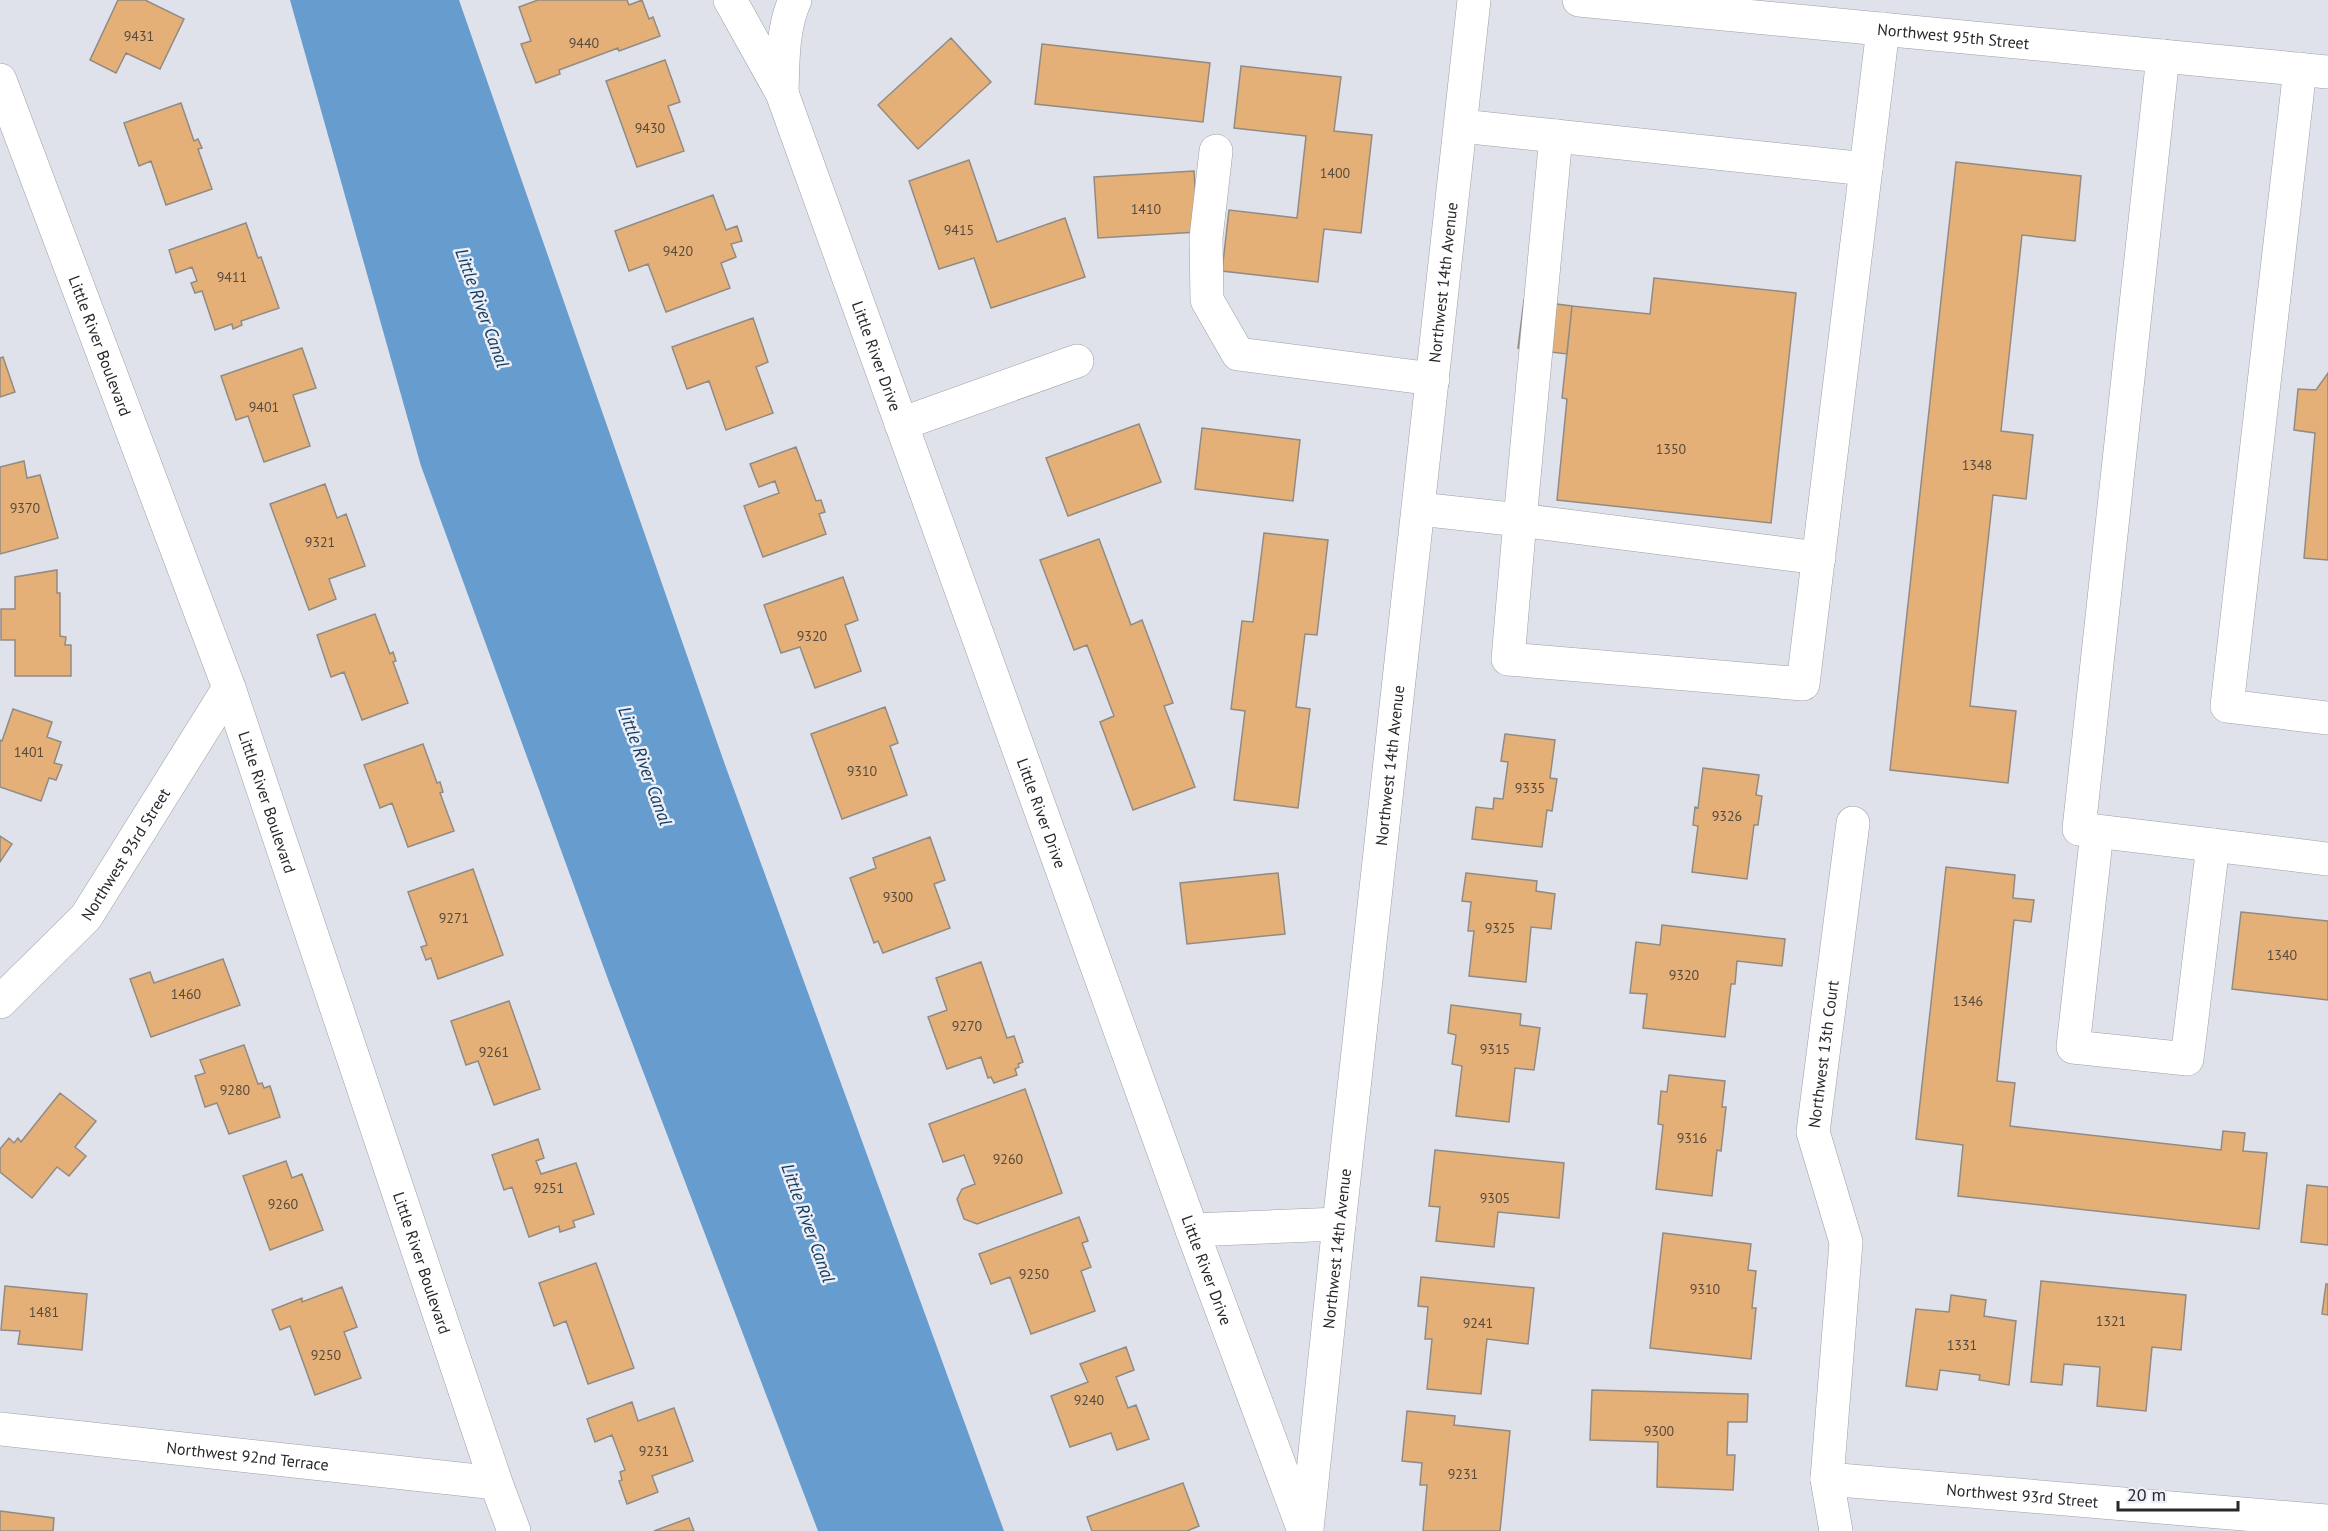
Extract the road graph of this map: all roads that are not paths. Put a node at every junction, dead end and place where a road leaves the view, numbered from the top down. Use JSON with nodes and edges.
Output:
{"nodes":[{"id":1,"x":730,"y":0,"type":"edge"},
{"id":2,"x":795,"y":0,"type":"edge"},
{"id":3,"x":1474,"y":0,"type":"edge"},
{"id":4,"x":1579,"y":0,"type":"edge"},
{"id":5,"x":1883,"y":29,"type":"junction"},
{"id":6,"x":2163,"y":56,"type":"junction"},
{"id":7,"x":2314,"y":70,"type":"edge"},
{"id":8,"x":0,"y":80,"type":"edge"},
{"id":9,"x":782,"y":93,"type":"junction"},
{"id":10,"x":1461,"y":126,"type":"junction"},
{"id":11,"x":1556,"y":136,"type":"junction"},
{"id":12,"x":1216,"y":151,"type":"dead end"},
{"id":13,"x":1866,"y":169,"type":"junction"},
{"id":14,"x":1077,"y":362,"type":"dead end"},
{"id":15,"x":1433,"y":379,"type":"junction"},
{"id":16,"x":901,"y":424,"type":"junction"},
{"id":17,"x":1419,"y":509,"type":"junction"},
{"id":18,"x":1520,"y":520,"type":"junction"},
{"id":19,"x":1819,"y":558,"type":"junction"},
{"id":20,"x":229,"y":688,"type":"junction"},
{"id":21,"x":2328,"y":718,"type":"edge"},
{"id":22,"x":1852,"y":823,"type":"dead end"},
{"id":23,"x":2097,"y":831,"type":"junction"},
{"id":24,"x":2212,"y":845,"type":"junction"},
{"id":25,"x":2328,"y":859,"type":"edge"},
{"id":26,"x":0,"y":1002,"type":"edge"},
{"id":27,"x":1339,"y":1224,"type":"junction"},
{"id":28,"x":1192,"y":1230,"type":"junction"},
{"id":29,"x":0,"y":1428,"type":"edge"},
{"id":30,"x":1827,"y":1479,"type":"junction"},
{"id":31,"x":496,"y":1483,"type":"junction"},
{"id":32,"x":2327,"y":1523,"type":"edge"},
{"id":33,"x":514,"y":1531,"type":"edge"},
{"id":34,"x":1306,"y":1531,"type":"edge"},
{"id":35,"x":1836,"y":1531,"type":"edge"}],
"edges":[{"from":1,"to":9,"type":"street","name":"Little River Drive"},
{"from":2,"to":9,"type":"street","name":"Little River Drive"},
{"from":3,"to":10,"type":"street","name":"Northwest 14th Avenue"},
{"from":4,"to":5,"type":"street","name":"Northwest 95th Street"},
{"from":5,"to":6,"type":"street","name":"Northwest 95th Street"},
{"from":5,"to":13,"type":"street"},
{"from":6,"to":7,"type":"street","name":"Northwest 95th Street"},
{"from":6,"to":23,"type":"street"},
{"from":7,"to":21,"type":"street"},
{"from":8,"to":20,"type":"street","name":"Little River Boulevard"},
{"from":9,"to":16,"type":"street","name":"Little River Drive"},
{"from":10,"to":11,"type":"street"},
{"from":10,"to":15,"type":"street","name":"Northwest 14th Avenue"},
{"from":11,"to":13,"type":"street"},
{"from":11,"to":18,"type":"street"},
{"from":12,"to":15,"type":"street"},
{"from":13,"to":19,"type":"street"},
{"from":14,"to":16,"type":"street"},
{"from":15,"to":17,"type":"street","name":"Northwest 14th Avenue"},
{"from":16,"to":28,"type":"street","name":"Little River Drive"},
{"from":17,"to":18,"type":"street"},
{"from":17,"to":27,"type":"street","name":"Northwest 14th Avenue"},
{"from":18,"to":19,"type":"street"},
{"from":18,"to":19,"type":"street"},
{"from":20,"to":26,"type":"street","name":"Northwest 93rd Street"},
{"from":20,"to":31,"type":"street","name":"Little River Boulevard"},
{"from":22,"to":30,"type":"street","name":"Northwest 13th Court"},
{"from":23,"to":24,"type":"street"},
{"from":23,"to":24,"type":"street"},
{"from":24,"to":25,"type":"street"},
{"from":27,"to":28,"type":"street"},
{"from":27,"to":34,"type":"street","name":"Northwest 14th Avenue"},
{"from":28,"to":34,"type":"street","name":"Little River Drive"},
{"from":29,"to":31,"type":"street","name":"Northwest 92nd Terrace"},
{"from":30,"to":32,"type":"street","name":"Northwest 93rd Street"},
{"from":30,"to":35,"type":"street","name":"Northwest 13th Court"},
{"from":31,"to":33,"type":"street","name":"Little River Boulevard"}]}
